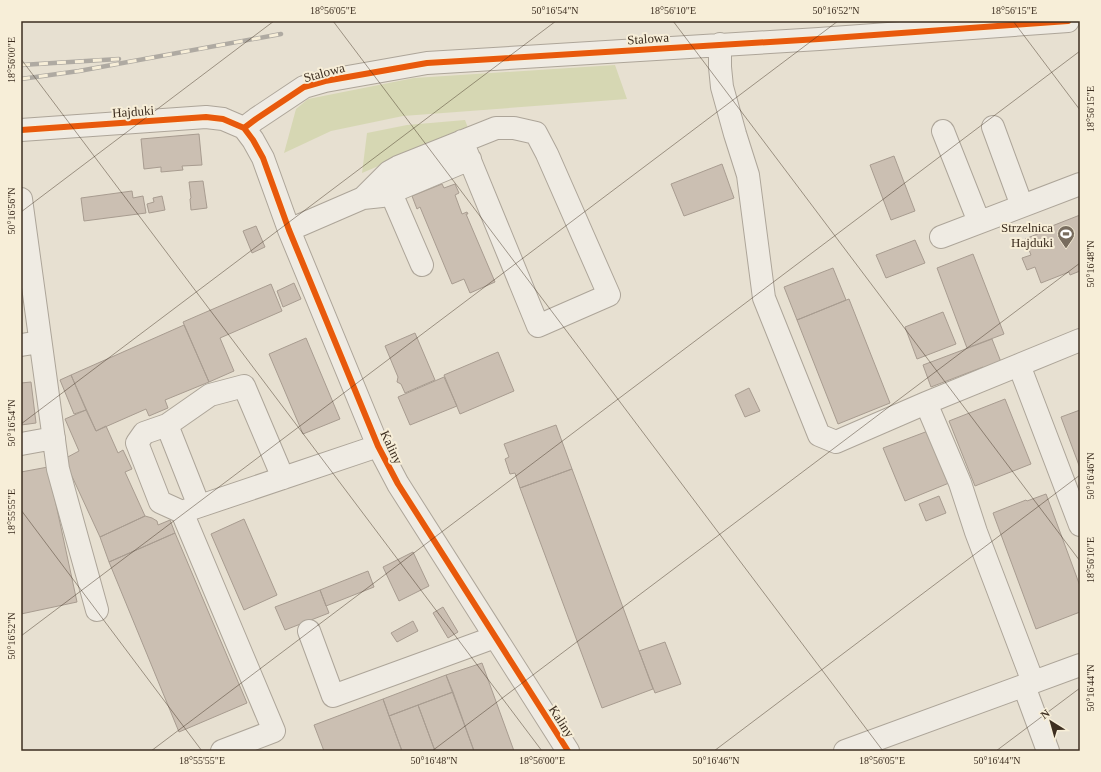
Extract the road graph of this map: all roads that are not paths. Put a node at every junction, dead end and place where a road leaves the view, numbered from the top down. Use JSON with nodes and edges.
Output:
{"nodes":[{"id":1,"x":1068,"y":21,"type":"edge"},
{"id":2,"x":720,"y":44,"type":"junction"},
{"id":3,"x":993,"y":127,"type":"dead end"},
{"id":4,"x":244,"y":128,"type":"junction"},
{"id":5,"x":21,"y":130,"type":"edge"},
{"id":6,"x":943,"y":131,"type":"dead end"},
{"id":7,"x":466,"y":150,"type":"junction"},
{"id":8,"x":1080,"y":184,"type":"edge"},
{"id":9,"x":391,"y":193,"type":"junction"},
{"id":10,"x":364,"y":198,"type":"junction"},
{"id":11,"x":21,"y":199,"type":"edge"},
{"id":12,"x":1022,"y":206,"type":"junction"},
{"id":13,"x":979,"y":222,"type":"junction"},
{"id":14,"x":289,"y":230,"type":"junction"},
{"id":15,"x":940,"y":237,"type":"dead end"},
{"id":16,"x":422,"y":265,"type":"dead end"},
{"id":17,"x":1080,"y":340,"type":"edge"},
{"id":18,"x":31,"y":344,"type":"edge"},
{"id":19,"x":1019,"y":365,"type":"junction"},
{"id":20,"x":926,"y":402,"type":"junction"},
{"id":21,"x":167,"y":425,"type":"junction"},
{"id":22,"x":54,"y":438,"type":"junction"},
{"id":23,"x":21,"y":444,"type":"edge"},
{"id":24,"x":378,"y":446,"type":"junction"},
{"id":25,"x":283,"y":478,"type":"junction"},
{"id":26,"x":190,"y":509,"type":"junction"},
{"id":27,"x":1080,"y":525,"type":"edge"},
{"id":28,"x":97,"y":610,"type":"dead end"},
{"id":29,"x":309,"y":631,"type":"dead end"},
{"id":30,"x":495,"y":637,"type":"junction"},
{"id":31,"x":1080,"y":665,"type":"edge"},
{"id":32,"x":1028,"y":684,"type":"junction"},
{"id":33,"x":222,"y":751,"type":"edge"},
{"id":34,"x":568,"y":751,"type":"edge"},
{"id":35,"x":845,"y":751,"type":"edge"},
{"id":36,"x":1048,"y":751,"type":"edge"}],
"edges":[{"from":1,"to":2,"type":"street","name":"Stalowa"},
{"from":2,"to":4,"type":"street","name":"Stalowa"},
{"from":2,"to":20,"type":"street"},
{"from":3,"to":12,"type":"street"},
{"from":4,"to":5,"type":"street","name":"Hajduki"},
{"from":4,"to":14,"type":"street","name":"Kaliny"},
{"from":6,"to":13,"type":"street"},
{"from":7,"to":7,"type":"street"},
{"from":7,"to":9,"type":"street"},
{"from":7,"to":10,"type":"street"},
{"from":8,"to":12,"type":"street"},
{"from":9,"to":10,"type":"street"},
{"from":9,"to":16,"type":"street"},
{"from":10,"to":14,"type":"street"},
{"from":11,"to":18,"type":"street"},
{"from":12,"to":13,"type":"street"},
{"from":13,"to":15,"type":"street"},
{"from":14,"to":24,"type":"street","name":"Kaliny"},
{"from":17,"to":19,"type":"street"},
{"from":18,"to":22,"type":"street"},
{"from":19,"to":20,"type":"street"},
{"from":19,"to":27,"type":"street"},
{"from":20,"to":32,"type":"street"},
{"from":21,"to":25,"type":"street"},
{"from":21,"to":26,"type":"street"},
{"from":21,"to":26,"type":"street"},
{"from":22,"to":23,"type":"street"},
{"from":22,"to":28,"type":"street"},
{"from":24,"to":25,"type":"street"},
{"from":24,"to":30,"type":"street","name":"Kaliny"},
{"from":25,"to":26,"type":"street"},
{"from":26,"to":33,"type":"street"},
{"from":29,"to":30,"type":"street"},
{"from":30,"to":34,"type":"street","name":"Kaliny"},
{"from":31,"to":32,"type":"street"},
{"from":32,"to":35,"type":"street"},
{"from":32,"to":36,"type":"street"}]}
